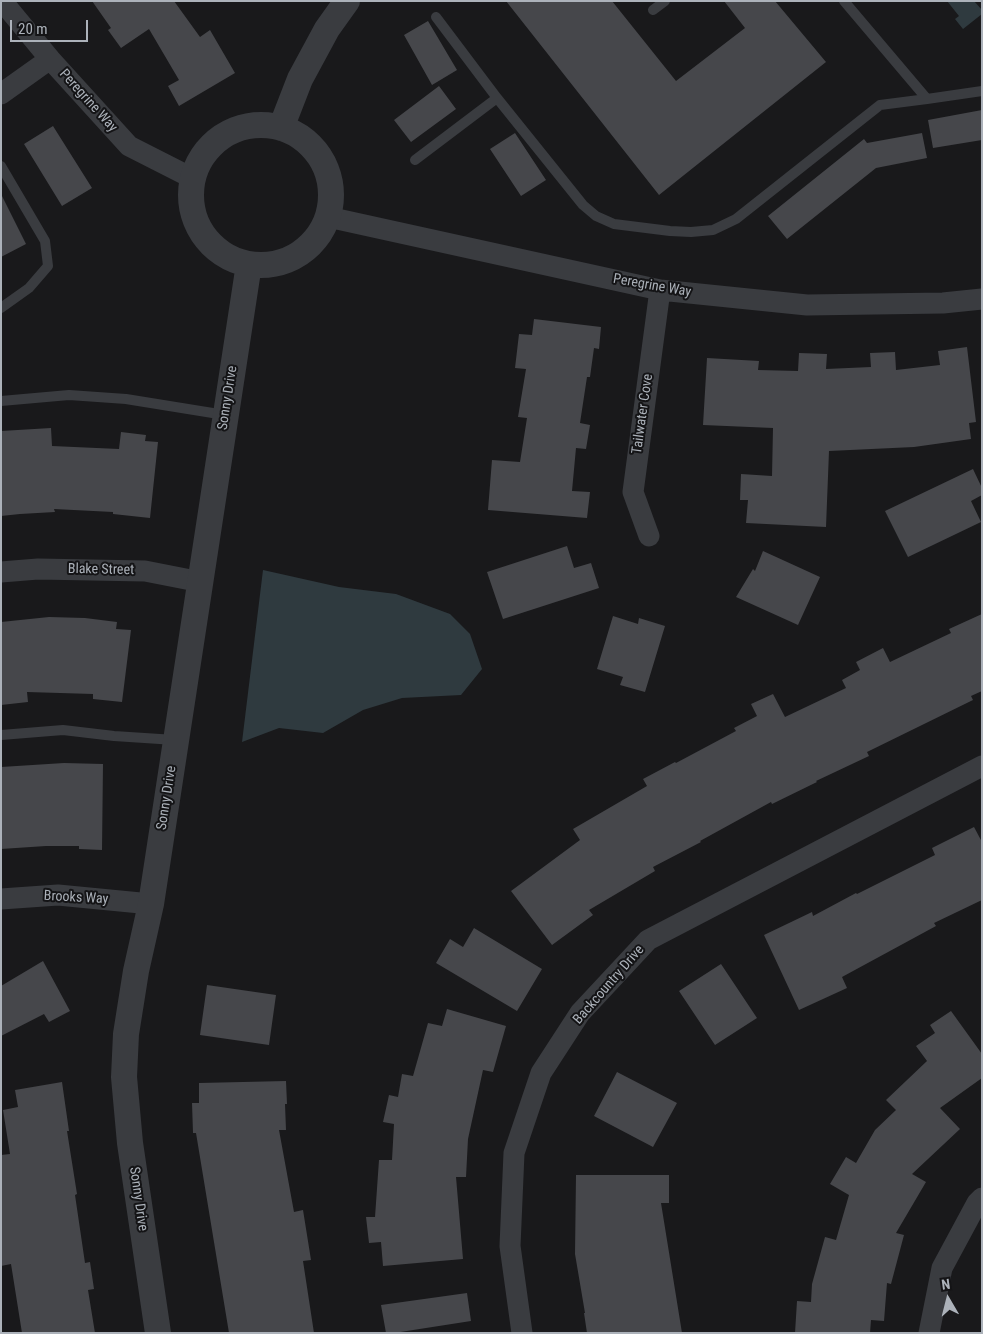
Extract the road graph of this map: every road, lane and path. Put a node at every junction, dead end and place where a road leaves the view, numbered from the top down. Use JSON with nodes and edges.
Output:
{"nodes":[{"id":1,"x":2,"y":1,"type":"edge"},
{"id":2,"x":347,"y":1,"type":"edge"},
{"id":3,"x":664,"y":1,"type":"edge"},
{"id":4,"x":844,"y":1,"type":"edge"},
{"id":5,"x":653,"y":10,"type":"dead end"},
{"id":6,"x":436,"y":17,"type":"dead end"},
{"id":7,"x":50,"y":59,"type":"junction"},
{"id":8,"x":982,"y":92,"type":"edge"},
{"id":9,"x":1,"y":94,"type":"edge"},
{"id":10,"x":497,"y":98,"type":"junction"},
{"id":11,"x":927,"y":99,"type":"junction"},
{"id":12,"x":281,"y":128,"type":"junction"},
{"id":13,"x":416,"y":160,"type":"dead end"},
{"id":14,"x":1,"y":166,"type":"edge"},
{"id":15,"x":192,"y":178,"type":"junction"},
{"id":16,"x":328,"y":217,"type":"junction"},
{"id":17,"x":249,"y":264,"type":"junction"},
{"id":18,"x":660,"y":290,"type":"junction"},
{"id":19,"x":982,"y":299,"type":"edge"},
{"id":20,"x":1,"y":308,"type":"edge"},
{"id":21,"x":1,"y":401,"type":"edge"},
{"id":22,"x":225,"y":415,"type":"junction"},
{"id":23,"x":648,"y":536,"type":"dead end"},
{"id":24,"x":1,"y":572,"type":"edge"},
{"id":25,"x":200,"y":582,"type":"junction"},
{"id":26,"x":1,"y":735,"type":"edge"},
{"id":27,"x":176,"y":740,"type":"junction"},
{"id":28,"x":982,"y":766,"type":"edge"},
{"id":29,"x":1,"y":899,"type":"edge"},
{"id":30,"x":151,"y":904,"type":"junction"},
{"id":31,"x":982,"y":1198,"type":"edge"},
{"id":32,"x":158,"y":1333,"type":"edge"},
{"id":33,"x":522,"y":1333,"type":"edge"},
{"id":34,"x":928,"y":1333,"type":"edge"}],
"edges":[{"from":1,"to":7,"type":"street","name":"Peregrine Way"},
{"from":2,"to":12,"type":"street"},
{"from":3,"to":5,"type":"lane"},
{"from":4,"to":11,"type":"lane"},
{"from":6,"to":10,"type":"lane"},
{"from":7,"to":9,"type":"street"},
{"from":7,"to":15,"type":"street","name":"Peregrine Way"},
{"from":8,"to":11,"type":"lane"},
{"from":10,"to":11,"type":"lane"},
{"from":10,"to":13,"type":"lane"},
{"from":12,"to":15,"type":"street"},
{"from":12,"to":16,"type":"street"},
{"from":14,"to":20,"type":"lane"},
{"from":15,"to":17,"type":"street"},
{"from":16,"to":17,"type":"street"},
{"from":16,"to":18,"type":"street","name":"Peregrine Way"},
{"from":17,"to":22,"type":"street","name":"Sonny Drive"},
{"from":18,"to":19,"type":"street","name":"Peregrine Way"},
{"from":18,"to":23,"type":"street","name":"Tailwater Cove"},
{"from":21,"to":22,"type":"lane"},
{"from":22,"to":25,"type":"street","name":"Sonny Drive"},
{"from":24,"to":25,"type":"street","name":"Blake Street"},
{"from":25,"to":27,"type":"street","name":"Sonny Drive"},
{"from":26,"to":27,"type":"lane"},
{"from":27,"to":30,"type":"street","name":"Sonny Drive"},
{"from":28,"to":33,"type":"street","name":"Backcountry Drive"},
{"from":29,"to":30,"type":"street","name":"Brooks Way"},
{"from":30,"to":32,"type":"street","name":"Sonny Drive"},
{"from":31,"to":34,"type":"street"}]}
